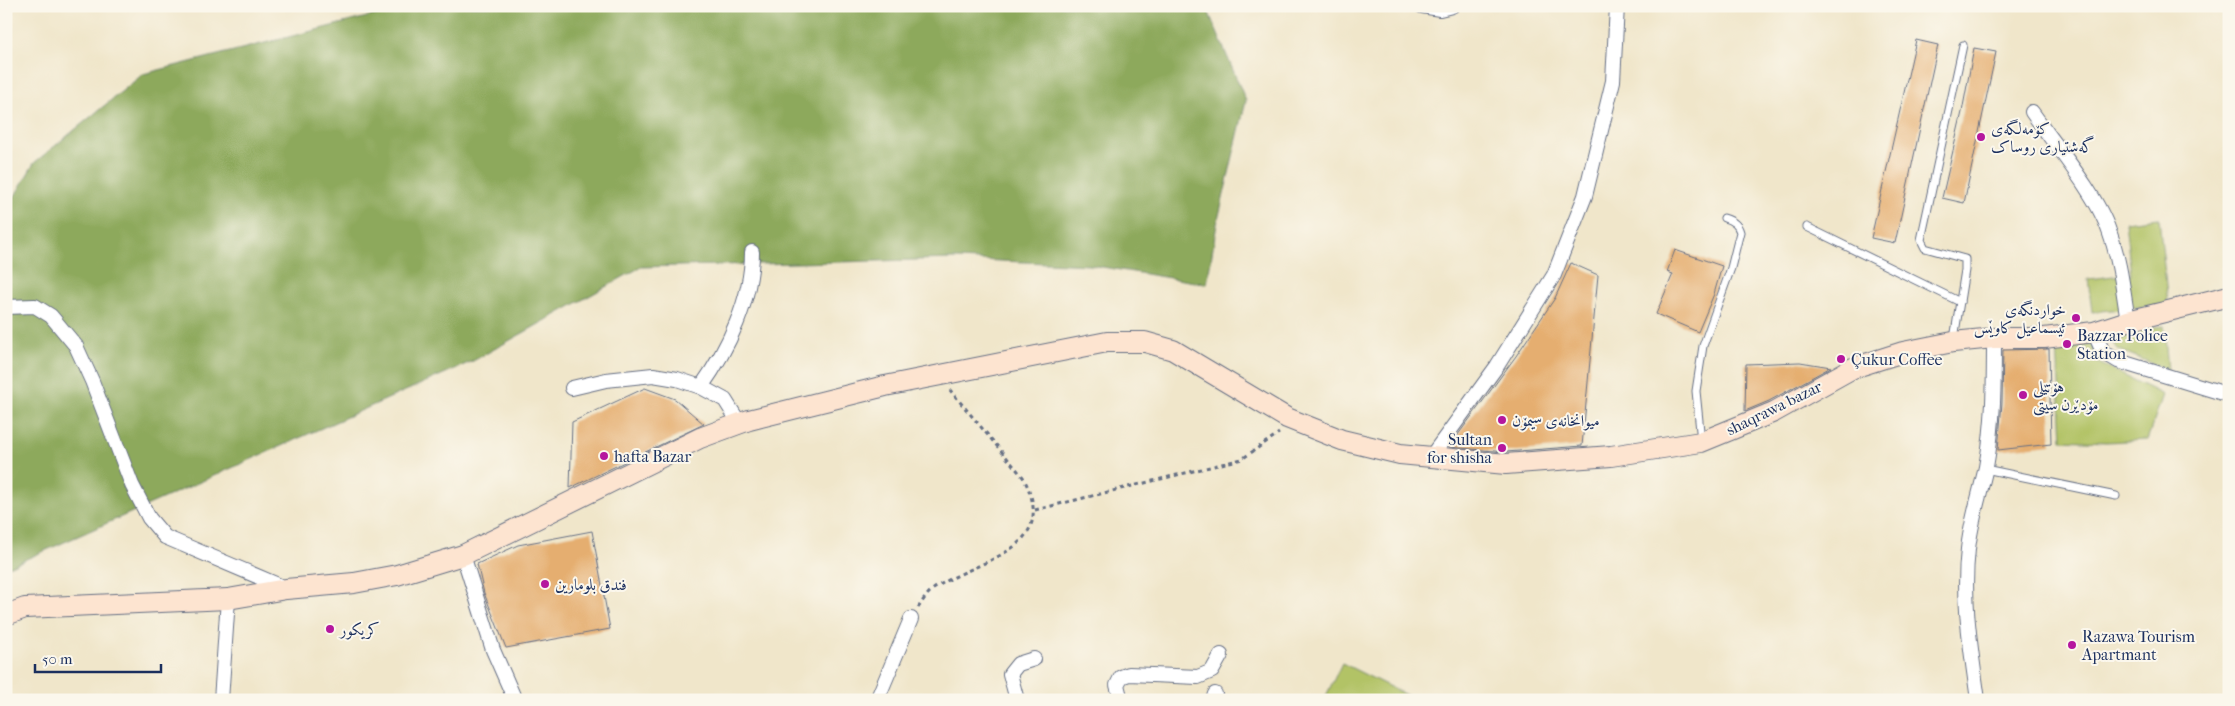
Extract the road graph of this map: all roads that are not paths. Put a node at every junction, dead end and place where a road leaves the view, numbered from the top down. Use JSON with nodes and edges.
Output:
{"nodes":[{"id":1,"x":1422,"y":6,"type":"edge"},
{"id":2,"x":1452,"y":6,"type":"edge"},
{"id":3,"x":1617,"y":6,"type":"edge"},
{"id":4,"x":1963,"y":45,"type":"dead end"},
{"id":5,"x":2032,"y":112,"type":"dead end"},
{"id":6,"x":1724,"y":218,"type":"dead end"},
{"id":7,"x":1807,"y":227,"type":"dead end"},
{"id":8,"x":752,"y":252,"type":"dead end"},
{"id":9,"x":2229,"y":296,"type":"edge"},
{"id":10,"x":1960,"y":302,"type":"junction"},
{"id":11,"x":6,"y":308,"type":"edge"},
{"id":12,"x":2128,"y":321,"type":"junction"},
{"id":13,"x":2094,"y":332,"type":"junction"},
{"id":14,"x":1994,"y":338,"type":"junction"},
{"id":15,"x":1953,"y":342,"type":"junction"},
{"id":16,"x":701,"y":387,"type":"junction"},
{"id":17,"x":572,"y":388,"type":"dead end"},
{"id":18,"x":2229,"y":395,"type":"edge"},
{"id":19,"x":740,"y":424,"type":"junction"},
{"id":20,"x":1701,"y":442,"type":"junction"},
{"id":21,"x":1430,"y":458,"type":"junction"},
{"id":22,"x":1985,"y":469,"type":"junction"},
{"id":23,"x":2116,"y":496,"type":"dead end"},
{"id":24,"x":462,"y":555,"type":"junction"},
{"id":25,"x":286,"y":589,"type":"junction"},
{"id":26,"x":228,"y":599,"type":"junction"},
{"id":27,"x":6,"y":615,"type":"edge"},
{"id":28,"x":911,"y":619,"type":"road end"},
{"id":29,"x":1221,"y":655,"type":"dead end"},
{"id":30,"x":1034,"y":659,"type":"dead end"},
{"id":31,"x":221,"y":700,"type":"edge"},
{"id":32,"x":515,"y":700,"type":"edge"},
{"id":33,"x":877,"y":700,"type":"edge"},
{"id":34,"x":1017,"y":700,"type":"edge"},
{"id":35,"x":1121,"y":700,"type":"edge"},
{"id":36,"x":1978,"y":700,"type":"edge"}],
"edges":[{"from":1,"to":2,"type":"street"},
{"from":3,"to":21,"type":"street"},
{"from":4,"to":10,"type":"lane"},
{"from":5,"to":12,"type":"street"},
{"from":6,"to":20,"type":"lane"},
{"from":7,"to":10,"type":"lane"},
{"from":8,"to":16,"type":"street"},
{"from":9,"to":12,"type":"street","name":"shaqrawa bazar"},
{"from":10,"to":15,"type":"lane"},
{"from":11,"to":25,"type":"street"},
{"from":12,"to":13,"type":"street","name":"shaqrawa bazar"},
{"from":13,"to":14,"type":"street","name":"shaqrawa bazar"},
{"from":13,"to":18,"type":"street"},
{"from":14,"to":15,"type":"street","name":"shaqrawa bazar"},
{"from":14,"to":22,"type":"street"},
{"from":15,"to":20,"type":"street","name":"shaqrawa bazar"},
{"from":16,"to":17,"type":"street"},
{"from":16,"to":19,"type":"street"},
{"from":19,"to":21,"type":"street","name":"shaqrawa bazar"},
{"from":19,"to":24,"type":"street","name":"shaqrawa bazar"},
{"from":20,"to":21,"type":"street","name":"shaqrawa bazar"},
{"from":22,"to":23,"type":"lane"},
{"from":22,"to":36,"type":"street"},
{"from":24,"to":25,"type":"street","name":"shaqrawa bazar"},
{"from":24,"to":32,"type":"street"},
{"from":25,"to":26,"type":"street","name":"shaqrawa bazar"},
{"from":26,"to":27,"type":"street","name":"shaqrawa bazar"},
{"from":26,"to":31,"type":"street"},
{"from":28,"to":33,"type":"street"},
{"from":29,"to":35,"type":"street"},
{"from":30,"to":34,"type":"street"}]}
